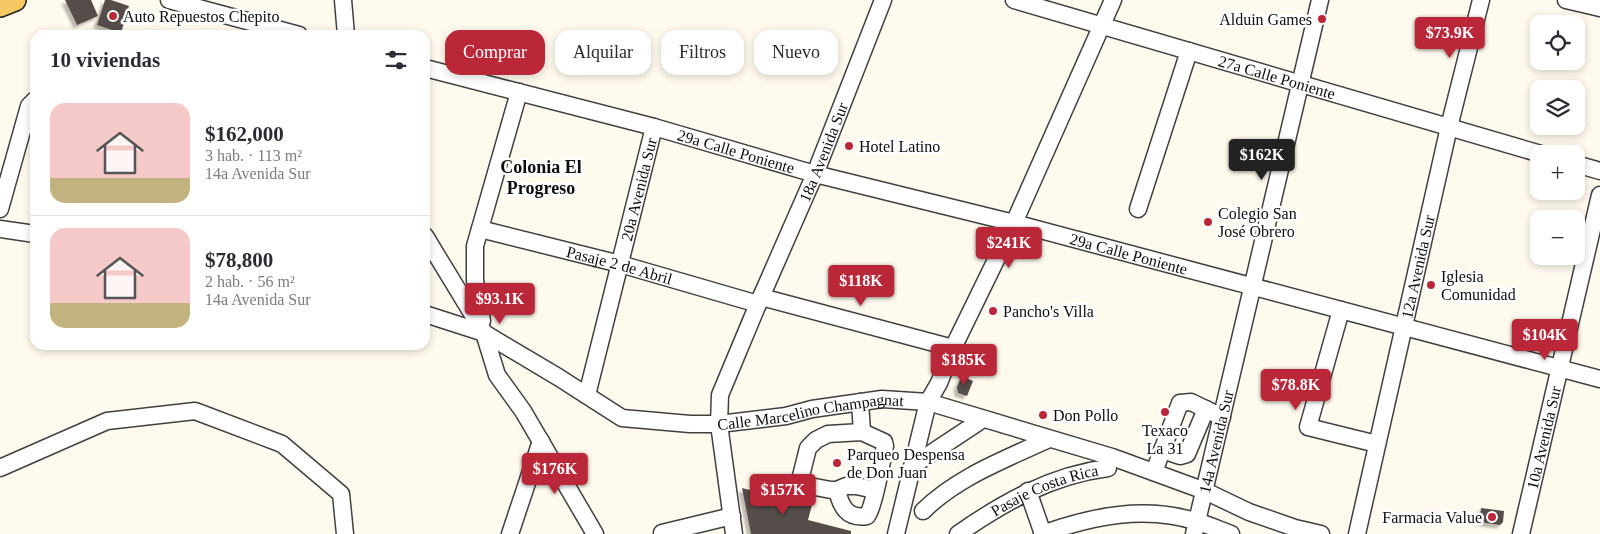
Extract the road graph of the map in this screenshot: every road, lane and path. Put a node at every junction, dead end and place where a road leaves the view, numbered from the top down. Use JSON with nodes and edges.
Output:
{"nodes":[{"id":1,"x":14,"y":0,"type":"edge"},
{"id":2,"x":168,"y":0,"type":"edge"},
{"id":3,"x":343,"y":0,"type":"edge"},
{"id":4,"x":884,"y":0,"type":"edge"},
{"id":5,"x":1014,"y":0,"type":"edge"},
{"id":6,"x":1112,"y":0,"type":"edge"},
{"id":7,"x":1320,"y":0,"type":"edge"},
{"id":8,"x":1481,"y":0,"type":"edge"},
{"id":9,"x":1566,"y":0,"type":"edge"},
{"id":10,"x":0,"y":6,"type":"edge"},
{"id":11,"x":1600,"y":8,"type":"edge"},
{"id":12,"x":1101,"y":26,"type":"junction"},
{"id":13,"x":258,"y":30,"type":"edge"},
{"id":14,"x":346,"y":30,"type":"edge"},
{"id":15,"x":1189,"y":51,"type":"junction"},
{"id":16,"x":430,"y":69,"type":"edge"},
{"id":17,"x":1301,"y":84,"type":"junction"},
{"id":18,"x":519,"y":92,"type":"junction"},
{"id":19,"x":30,"y":105,"type":"edge"},
{"id":20,"x":1449,"y":126,"type":"junction"},
{"id":21,"x":654,"y":128,"type":"junction"},
{"id":22,"x":1530,"y":151,"type":"edge"},
{"id":23,"x":1585,"y":167,"type":"edge"},
{"id":24,"x":1600,"y":171,"type":"edge"},
{"id":25,"x":816,"y":174,"type":"junction"},
{"id":26,"x":1600,"y":194,"type":"edge"},
{"id":27,"x":0,"y":209,"type":"edge"},
{"id":28,"x":1138,"y":209,"type":"dead end"},
{"id":29,"x":1014,"y":223,"type":"junction"},
{"id":30,"x":0,"y":229,"type":"edge"},
{"id":31,"x":480,"y":229,"type":"junction"},
{"id":32,"x":30,"y":233,"type":"edge"},
{"id":33,"x":430,"y":244,"type":"edge"},
{"id":34,"x":620,"y":264,"type":"junction"},
{"id":35,"x":1254,"y":286,"type":"junction"},
{"id":36,"x":759,"y":300,"type":"junction"},
{"id":37,"x":1341,"y":310,"type":"junction"},
{"id":38,"x":430,"y":316,"type":"edge"},
{"id":39,"x":1404,"y":327,"type":"junction"},
{"id":40,"x":484,"y":333,"type":"junction"},
{"id":41,"x":953,"y":348,"type":"junction"},
{"id":42,"x":1559,"y":368,"type":"junction"},
{"id":43,"x":1600,"y":379,"type":"edge"},
{"id":44,"x":588,"y":395,"type":"junction"},
{"id":45,"x":860,"y":402,"type":"junction"},
{"id":46,"x":928,"y":402,"type":"junction"},
{"id":47,"x":1206,"y":409,"type":"junction"},
{"id":48,"x":1222,"y":417,"type":"junction"},
{"id":49,"x":983,"y":419,"type":"junction"},
{"id":50,"x":719,"y":424,"type":"junction"},
{"id":51,"x":862,"y":432,"type":"junction"},
{"id":52,"x":1049,"y":438,"type":"junction"},
{"id":53,"x":541,"y":441,"type":"junction"},
{"id":54,"x":1377,"y":444,"type":"junction"},
{"id":55,"x":1162,"y":450,"type":"junction"},
{"id":56,"x":912,"y":466,"type":"junction"},
{"id":57,"x":0,"y":468,"type":"edge"},
{"id":58,"x":1108,"y":468,"type":"dead end"},
{"id":59,"x":1154,"y":472,"type":"junction"},
{"id":60,"x":837,"y":490,"type":"junction"},
{"id":61,"x":875,"y":490,"type":"junction"},
{"id":62,"x":1028,"y":491,"type":"junction"},
{"id":63,"x":1205,"y":491,"type":"junction"},
{"id":64,"x":923,"y":511,"type":"dead end"},
{"id":65,"x":732,"y":516,"type":"junction"},
{"id":66,"x":1196,"y":528,"type":"edge"},
{"id":67,"x":662,"y":533,"type":"edge"},
{"id":68,"x":345,"y":534,"type":"edge"},
{"id":69,"x":510,"y":534,"type":"edge"},
{"id":70,"x":596,"y":534,"type":"edge"},
{"id":71,"x":734,"y":534,"type":"edge"},
{"id":72,"x":896,"y":534,"type":"edge"},
{"id":73,"x":958,"y":534,"type":"edge"},
{"id":74,"x":1043,"y":534,"type":"edge"},
{"id":75,"x":1231,"y":534,"type":"edge"},
{"id":76,"x":1321,"y":534,"type":"edge"},
{"id":77,"x":1357,"y":534,"type":"edge"},
{"id":78,"x":1521,"y":534,"type":"edge"}],
"edges":[{"from":1,"to":10,"type":"main road"},
{"from":2,"to":13,"type":"street"},
{"from":3,"to":14,"type":"street"},
{"from":4,"to":25,"type":"street","name":"18a Avenida Sur"},
{"from":5,"to":12,"type":"street","name":"27a Calle Poniente"},
{"from":6,"to":12,"type":"street"},
{"from":7,"to":17,"type":"street","name":"14a Avenida Sur"},
{"from":8,"to":20,"type":"street","name":"12a Avenida Sur"},
{"from":9,"to":11,"type":"street"},
{"from":12,"to":15,"type":"street","name":"27a Calle Poniente"},
{"from":12,"to":29,"type":"street"},
{"from":15,"to":17,"type":"street","name":"27a Calle Poniente"},
{"from":15,"to":28,"type":"street"},
{"from":16,"to":18,"type":"street","name":"29a Calle Poniente"},
{"from":17,"to":20,"type":"street","name":"27a Calle Poniente"},
{"from":17,"to":35,"type":"street","name":"14a Avenida Sur"},
{"from":18,"to":21,"type":"street","name":"29a Calle Poniente"},
{"from":18,"to":31,"type":"street"},
{"from":19,"to":27,"type":"street"},
{"from":20,"to":22,"type":"street","name":"27a Calle Poniente"},
{"from":20,"to":39,"type":"street","name":"12a Avenida Sur"},
{"from":21,"to":25,"type":"street","name":"29a Calle Poniente"},
{"from":21,"to":34,"type":"street","name":"20a Avenida Sur"},
{"from":23,"to":24,"type":"street"},
{"from":25,"to":29,"type":"street","name":"29a Calle Poniente"},
{"from":25,"to":36,"type":"street","name":"18a Avenida Sur"},
{"from":26,"to":42,"type":"street","name":"10a Avenida Sur"},
{"from":29,"to":35,"type":"street","name":"29a Calle Poniente"},
{"from":29,"to":41,"type":"street"},
{"from":30,"to":32,"type":"street"},
{"from":31,"to":34,"type":"street","name":"Pasaje 2 de Abril"},
{"from":31,"to":40,"type":"street"},
{"from":33,"to":40,"type":"street"},
{"from":34,"to":36,"type":"street","name":"Pasaje 2 de Abril"},
{"from":34,"to":44,"type":"street","name":"20a Avenida Sur"},
{"from":35,"to":37,"type":"street","name":"29a Calle Poniente"},
{"from":35,"to":48,"type":"street","name":"14a Avenida Sur"},
{"from":36,"to":41,"type":"street","name":"Pasaje 2 de Abril"},
{"from":36,"to":50,"type":"street","name":"18a Avenida Sur"},
{"from":37,"to":39,"type":"street","name":"29a Calle Poniente"},
{"from":37,"to":54,"type":"street"},
{"from":38,"to":40,"type":"street","name":"Calle Marcelino Champagnat"},
{"from":39,"to":42,"type":"street","name":"29a Calle Poniente"},
{"from":39,"to":54,"type":"street","name":"12a Avenida Sur"},
{"from":40,"to":44,"type":"street","name":"Calle Marcelino Champagnat"},
{"from":40,"to":53,"type":"street"},
{"from":41,"to":46,"type":"street"},
{"from":42,"to":43,"type":"street","name":"29a Calle Poniente"},
{"from":42,"to":78,"type":"street","name":"10a Avenida Sur"},
{"from":44,"to":50,"type":"street","name":"Calle Marcelino Champagnat"},
{"from":45,"to":46,"type":"street","name":"Calle Marcelino Champagnat"},
{"from":45,"to":50,"type":"street","name":"Calle Marcelino Champagnat"},
{"from":45,"to":51,"type":"street"},
{"from":46,"to":49,"type":"street","name":"Calle Marcelino Champagnat"},
{"from":46,"to":56,"type":"street"},
{"from":47,"to":48,"type":"street"},
{"from":47,"to":55,"type":"street"},
{"from":47,"to":55,"type":"street"},
{"from":48,"to":63,"type":"street","name":"14a Avenida Sur"},
{"from":49,"to":52,"type":"street","name":"Calle Marcelino Champagnat"},
{"from":49,"to":56,"type":"street"},
{"from":50,"to":65,"type":"street","name":"18a Avenida Sur"},
{"from":51,"to":60,"type":"street"},
{"from":51,"to":61,"type":"street"},
{"from":52,"to":59,"type":"street","name":"Calle Marcelino Champagnat"},
{"from":52,"to":64,"type":"street"},
{"from":53,"to":69,"type":"street"},
{"from":53,"to":70,"type":"street"},
{"from":54,"to":77,"type":"street","name":"12a Avenida Sur"},
{"from":55,"to":59,"type":"street"},
{"from":56,"to":72,"type":"street"},
{"from":57,"to":68,"type":"street"},
{"from":58,"to":62,"type":"street","name":"Pasaje Costa Rica"},
{"from":59,"to":63,"type":"street","name":"Calle Marcelino Champagnat"},
{"from":60,"to":61,"type":"street"},
{"from":60,"to":61,"type":"street"},
{"from":62,"to":73,"type":"street","name":"Pasaje Costa Rica"},
{"from":62,"to":74,"type":"street"},
{"from":63,"to":66,"type":"street","name":"14a Avenida Sur"},
{"from":63,"to":76,"type":"street","name":"Calle Marcelino Champagnat"},
{"from":65,"to":67,"type":"street"},
{"from":65,"to":71,"type":"street","name":"18a Avenida Sur"},
{"from":66,"to":74,"type":"street"},
{"from":66,"to":75,"type":"street"}]}
